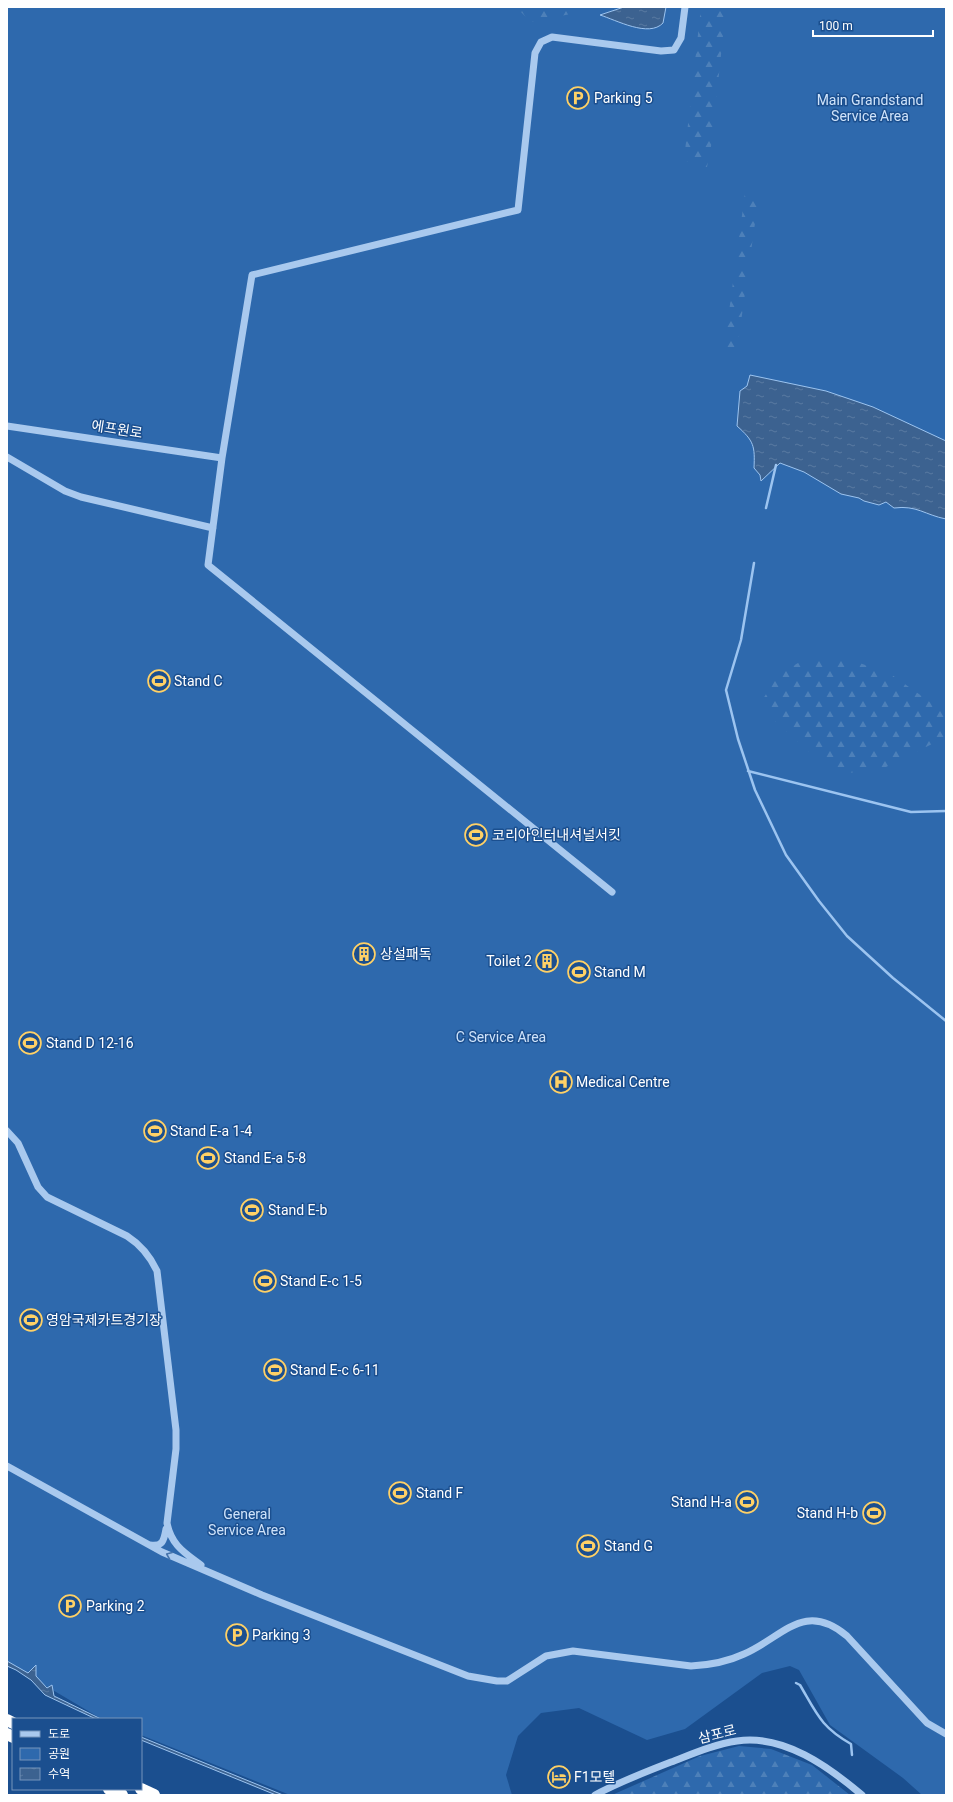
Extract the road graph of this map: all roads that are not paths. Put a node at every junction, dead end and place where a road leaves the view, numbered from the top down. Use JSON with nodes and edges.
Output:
{"nodes":[{"id":1,"x":685,"y":7,"type":"edge"},
{"id":2,"x":7,"y":426,"type":"edge"},
{"id":3,"x":7,"y":457,"type":"edge"},
{"id":4,"x":222,"y":458,"type":"junction"},
{"id":5,"x":213,"y":528,"type":"junction"},
{"id":6,"x":612,"y":892,"type":"dead end"},
{"id":7,"x":7,"y":1130,"type":"edge"},
{"id":8,"x":7,"y":1466,"type":"edge"},
{"id":9,"x":167,"y":1523,"type":"junction"},
{"id":10,"x":150,"y":1545,"type":"junction"},
{"id":11,"x":215,"y":1575,"type":"junction"},
{"id":12,"x":946,"y":1734,"type":"edge"},
{"id":13,"x":142,"y":1789,"type":"edge"},
{"id":14,"x":111,"y":1790,"type":"edge"},
{"id":15,"x":122,"y":1795,"type":"edge"},
{"id":16,"x":154,"y":1795,"type":"edge"},
{"id":17,"x":595,"y":1795,"type":"edge"},
{"id":18,"x":862,"y":1795,"type":"edge"}],
"edges":[{"from":1,"to":4,"type":"street"},
{"from":2,"to":4,"type":"street","name":"에프원로"},
{"from":3,"to":5,"type":"street"},
{"from":4,"to":5,"type":"street"},
{"from":5,"to":6,"type":"street"},
{"from":7,"to":9,"type":"street"},
{"from":8,"to":10,"type":"street"},
{"from":9,"to":10,"type":"street"},
{"from":9,"to":11,"type":"street"},
{"from":11,"to":10,"type":"street","one_way":true},
{"from":11,"to":12,"type":"street"},
{"from":13,"to":16,"type":"highway"},
{"from":14,"to":15,"type":"highway"},
{"from":17,"to":18,"type":"street","name":"삼포로"}]}
